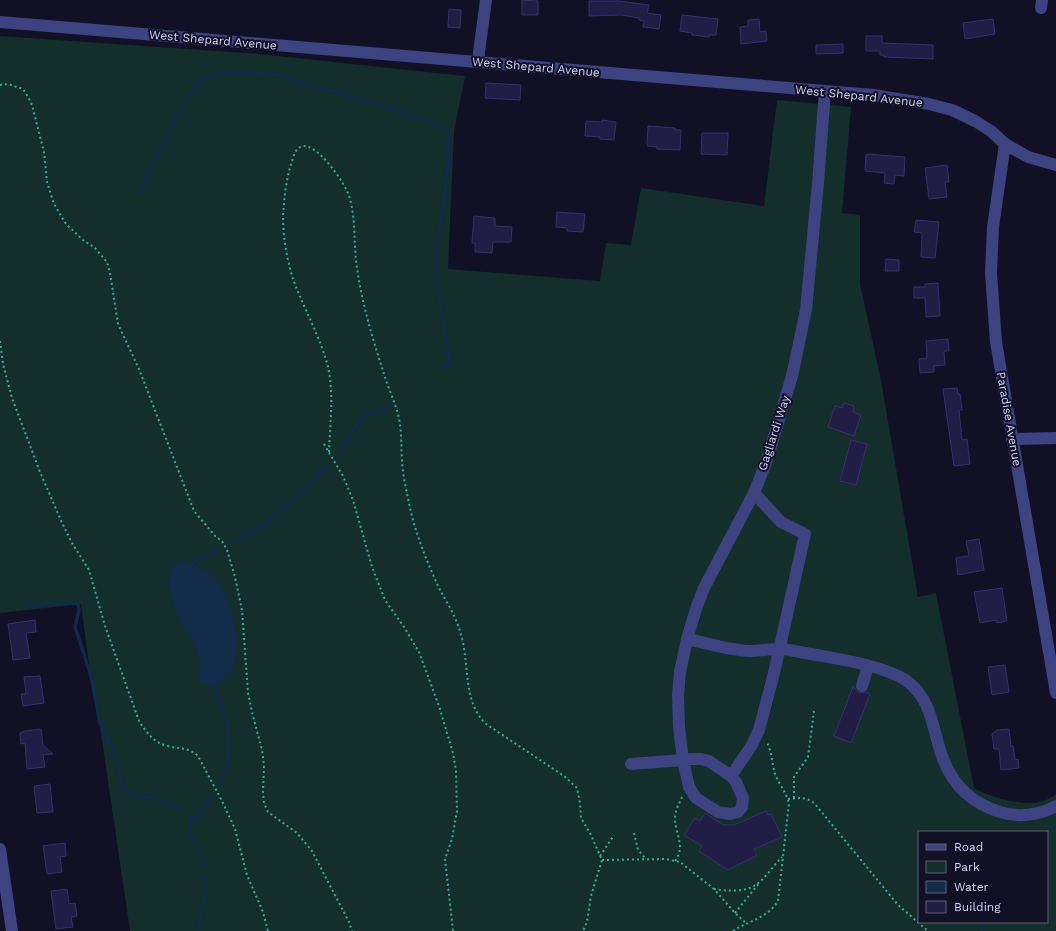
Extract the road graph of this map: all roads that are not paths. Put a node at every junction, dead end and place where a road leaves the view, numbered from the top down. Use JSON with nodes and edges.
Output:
{"nodes":[{"id":1,"x":486,"y":0,"type":"edge"},
{"id":2,"x":0,"y":22,"type":"edge"},
{"id":3,"x":479,"y":62,"type":"junction"},
{"id":4,"x":825,"y":91,"type":"junction"},
{"id":5,"x":1005,"y":144,"type":"junction"},
{"id":6,"x":1056,"y":165,"type":"edge"},
{"id":7,"x":1056,"y":438,"type":"edge"},
{"id":8,"x":1012,"y":439,"type":"junction"},
{"id":9,"x":754,"y":493,"type":"junction"},
{"id":10,"x":687,"y":639,"type":"junction"},
{"id":11,"x":780,"y":649,"type":"junction"},
{"id":12,"x":868,"y":666,"type":"junction"},
{"id":13,"x":862,"y":686,"type":"dead end"},
{"id":14,"x":1056,"y":693,"type":"edge"},
{"id":15,"x":683,"y":760,"type":"junction"},
{"id":16,"x":631,"y":764,"type":"dead end"},
{"id":17,"x":731,"y":776,"type":"junction"},
{"id":18,"x":1056,"y":806,"type":"edge"},
{"id":19,"x":0,"y":849,"type":"edge"},
{"id":20,"x":12,"y":931,"type":"edge"}],
"edges":[{"from":1,"to":3,"type":"street"},
{"from":2,"to":3,"type":"street","name":"West Shepard Avenue"},
{"from":3,"to":4,"type":"street","name":"West Shepard Avenue"},
{"from":4,"to":5,"type":"street","name":"West Shepard Avenue"},
{"from":4,"to":9,"type":"street","name":"Gagliardi Way"},
{"from":5,"to":6,"type":"street","name":"West Shepard Avenue"},
{"from":5,"to":8,"type":"street","name":"Paradise Avenue"},
{"from":7,"to":8,"type":"street"},
{"from":8,"to":14,"type":"street","name":"Paradise Avenue"},
{"from":9,"to":10,"type":"street","name":"Gagliardi Way"},
{"from":9,"to":11,"type":"street"},
{"from":10,"to":11,"type":"street"},
{"from":10,"to":15,"type":"street","name":"Gagliardi Way"},
{"from":11,"to":12,"type":"street"},
{"from":11,"to":17,"type":"street"},
{"from":12,"to":13,"type":"street"},
{"from":12,"to":18,"type":"street"},
{"from":15,"to":16,"type":"street"},
{"from":15,"to":17,"type":"street"},
{"from":15,"to":17,"type":"street","name":"Gagliardi Way"},
{"from":19,"to":20,"type":"street"}]}
